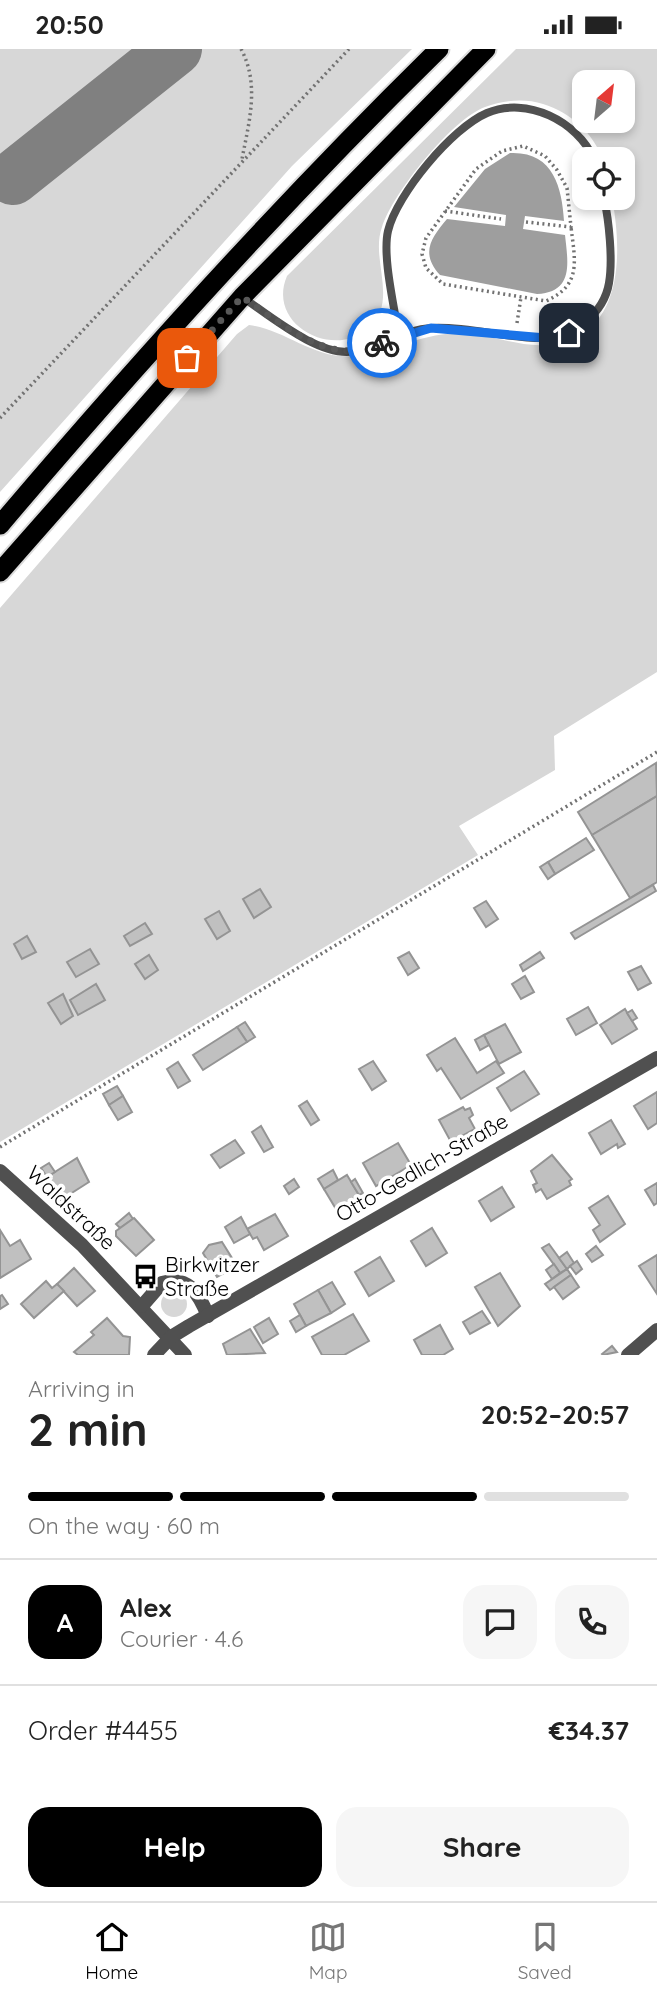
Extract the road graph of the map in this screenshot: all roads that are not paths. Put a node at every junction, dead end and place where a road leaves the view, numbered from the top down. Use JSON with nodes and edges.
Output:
{"nodes":[{"id":1,"x":439,"y":49,"type":"edge"},
{"id":2,"x":486,"y":49,"type":"edge"},
{"id":3,"x":589,"y":147,"type":"edge"},
{"id":4,"x":607,"y":210,"type":"edge"},
{"id":5,"x":242,"y":297,"type":"junction"},
{"id":6,"x":399,"y":338,"type":"junction"},
{"id":7,"x":0,"y":525,"type":"edge"},
{"id":8,"x":0,"y":572,"type":"edge"},
{"id":9,"x":657,"y":1058,"type":"edge"},
{"id":10,"x":0,"y":1171,"type":"edge"},
{"id":11,"x":142,"y":1306,"type":"junction"},
{"id":12,"x":208,"y":1316,"type":"junction"},
{"id":13,"x":657,"y":1331,"type":"edge"},
{"id":14,"x":171,"y":1337,"type":"junction"},
{"id":15,"x":154,"y":1355,"type":"edge"},
{"id":16,"x":185,"y":1355,"type":"edge"},
{"id":17,"x":628,"y":1355,"type":"edge"}],
"edges":[{"from":1,"to":7,"type":"highway"},
{"from":2,"to":5,"type":"highway"},
{"from":3,"to":6,"type":"lane"},
{"from":4,"to":6,"type":"lane"},
{"from":5,"to":6,"type":"lane"},
{"from":5,"to":8,"type":"highway"},
{"from":9,"to":12,"type":"street","name":"Otto-Gedlich-Straße"},
{"from":10,"to":11,"type":"street","name":"Waldstraße"},
{"from":11,"to":12,"type":"street"},
{"from":11,"to":14,"type":"street","name":"Waldstraße"},
{"from":12,"to":14,"type":"street","name":"Otto-Gedlich-Straße"},
{"from":13,"to":17,"type":"street"},
{"from":14,"to":15,"type":"street","name":"Otto-Gedlich-Straße"},
{"from":14,"to":16,"type":"street"}]}
